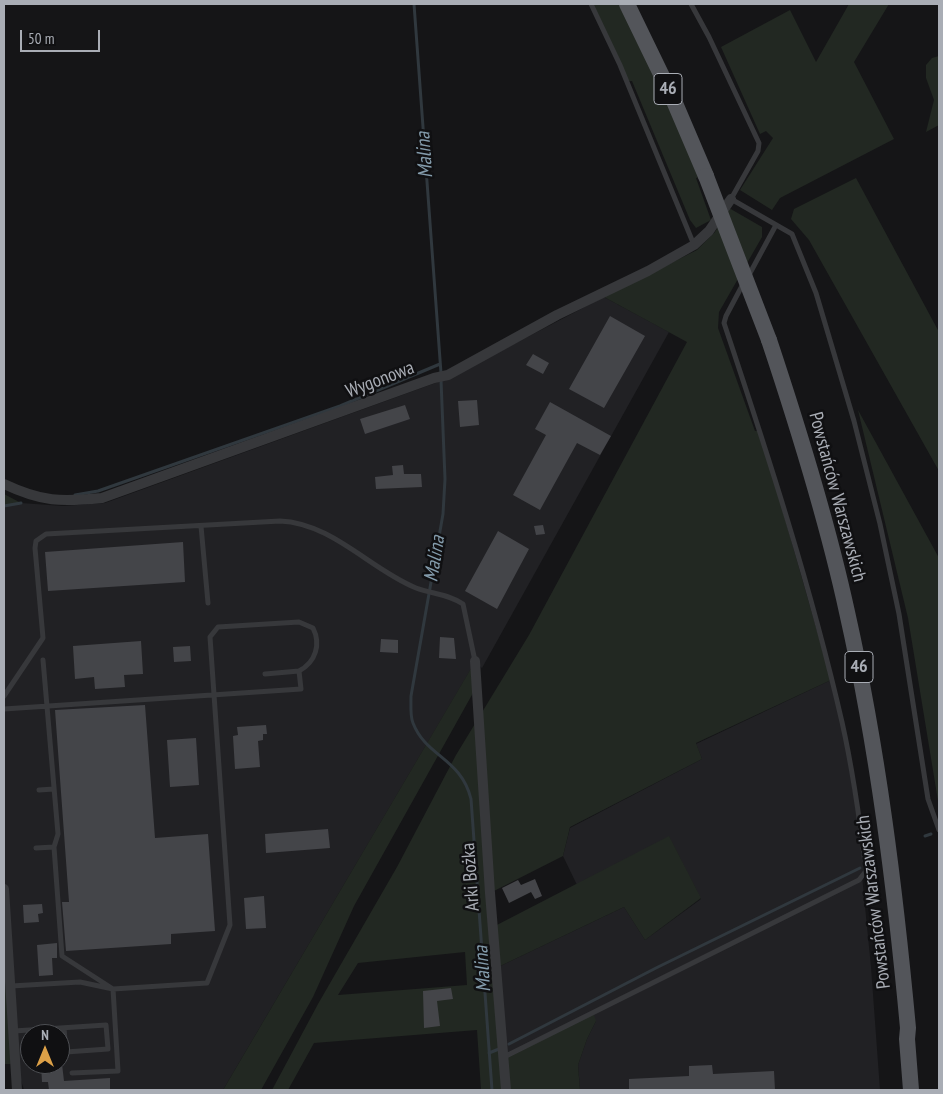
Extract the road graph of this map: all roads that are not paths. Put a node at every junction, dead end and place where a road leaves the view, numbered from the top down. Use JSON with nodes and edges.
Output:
{"nodes":[{"id":1,"x":591,"y":4,"type":"edge"},
{"id":2,"x":627,"y":4,"type":"edge"},
{"id":3,"x":691,"y":4,"type":"edge"},
{"id":4,"x":730,"y":199,"type":"junction"},
{"id":5,"x":776,"y":225,"type":"junction"},
{"id":6,"x":694,"y":245,"type":"junction"},
{"id":7,"x":4,"y":484,"type":"edge"},
{"id":8,"x":201,"y":526,"type":"junction"},
{"id":9,"x":208,"y":603,"type":"dead end"},
{"id":10,"x":43,"y":660,"type":"dead end"},
{"id":11,"x":475,"y":661,"type":"joint"},
{"id":12,"x":299,"y":672,"type":"junction"},
{"id":13,"x":265,"y":674,"type":"dead end"},
{"id":14,"x":214,"y":694,"type":"junction"},
{"id":15,"x":4,"y":696,"type":"edge"},
{"id":16,"x":46,"y":705,"type":"junction"},
{"id":17,"x":4,"y":709,"type":"edge"},
{"id":18,"x":54,"y":789,"type":"junction"},
{"id":19,"x":39,"y":790,"type":"dead end"},
{"id":20,"x":939,"y":830,"type":"edge"},
{"id":21,"x":54,"y":847,"type":"junction"},
{"id":22,"x":36,"y":848,"type":"dead end"},
{"id":23,"x":4,"y":889,"type":"edge"},
{"id":24,"x":8,"y":987,"type":"edge"},
{"id":25,"x":113,"y":989,"type":"junction"},
{"id":26,"x":64,"y":1028,"type":"joint"},
{"id":27,"x":908,"y":1028,"type":"junction"},
{"id":28,"x":14,"y":1031,"type":"junction"},
{"id":29,"x":20,"y":1031,"type":"edge"},
{"id":30,"x":504,"y":1057,"type":"junction"},
{"id":31,"x":72,"y":1073,"type":"dead end"},
{"id":32,"x":17,"y":1090,"type":"edge"},
{"id":33,"x":506,"y":1090,"type":"edge"},
{"id":34,"x":910,"y":1090,"type":"edge"},
{"id":35,"x":921,"y":1090,"type":"edge"}],
"edges":[{"from":1,"to":6,"type":"lane"},
{"from":2,"to":27,"type":"main road","name":"Powstańców Warszawskich","number":"46","bridge":true},
{"from":3,"to":4,"type":"lane"},
{"from":4,"to":5,"type":"lane"},
{"from":4,"to":6,"type":"street","name":"Wygonowa"},
{"from":5,"to":20,"type":"lane"},
{"from":5,"to":30,"type":"lane"},
{"from":6,"to":7,"type":"street","name":"Wygonowa"},
{"from":8,"to":9,"type":"lane"},
{"from":8,"to":11,"type":"lane"},
{"from":8,"to":15,"type":"lane"},
{"from":10,"to":16,"type":"lane"},
{"from":11,"to":30,"type":"street","name":"Arki Bożka"},
{"from":12,"to":13,"type":"lane"},
{"from":12,"to":14,"type":"lane"},
{"from":12,"to":14,"type":"lane"},
{"from":14,"to":16,"type":"lane"},
{"from":14,"to":25,"type":"lane"},
{"from":16,"to":17,"type":"lane"},
{"from":16,"to":18,"type":"lane"},
{"from":18,"to":19,"type":"lane"},
{"from":18,"to":21,"type":"lane"},
{"from":21,"to":22,"type":"lane"},
{"from":21,"to":25,"type":"lane"},
{"from":23,"to":24,"type":"street"},
{"from":24,"to":25,"type":"lane"},
{"from":24,"to":28,"type":"street"},
{"from":25,"to":31,"type":"lane"},
{"from":26,"to":26,"type":"lane"},
{"from":27,"to":34,"type":"main road","name":"Powstańców Warszawskich","number":"46"},
{"from":27,"to":35,"type":"main road","name":"Powstańców Warszawskich","number":"46"},
{"from":28,"to":29,"type":"lane"},
{"from":28,"to":32,"type":"street"},
{"from":30,"to":33,"type":"street","name":"Arki Bożka"}]}
